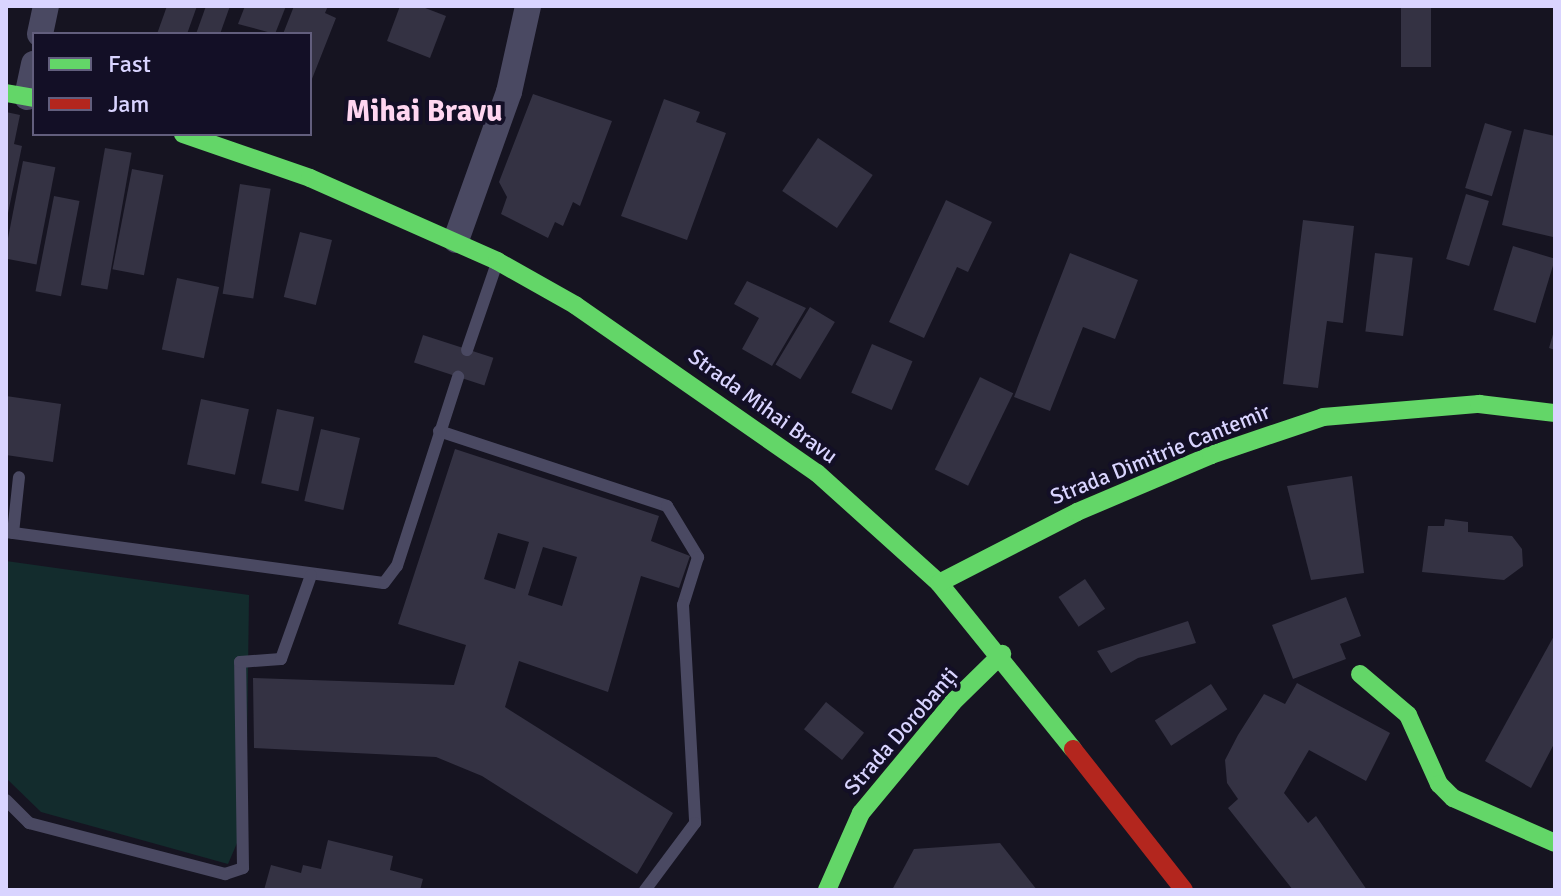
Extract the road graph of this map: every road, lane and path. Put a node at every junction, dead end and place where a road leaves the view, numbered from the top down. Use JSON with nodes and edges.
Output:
{"nodes":[{"id":1,"x":46,"y":6,"type":"edge"},
{"id":2,"x":528,"y":6,"type":"edge"},
{"id":3,"x":40,"y":32,"type":"edge"},
{"id":4,"x":32,"y":69,"type":"edge"},
{"id":5,"x":22,"y":96,"type":"edge"},
{"id":6,"x":189,"y":136,"type":"edge"},
{"id":7,"x":456,"y":240,"type":"junction"},
{"id":8,"x":497,"y":261,"type":"junction"},
{"id":9,"x":467,"y":350,"type":"dead end"},
{"id":10,"x":458,"y":377,"type":"dead end"},
{"id":11,"x":1555,"y":413,"type":"edge"},
{"id":12,"x":439,"y":431,"type":"junction"},
{"id":13,"x":19,"y":477,"type":"dead end"},
{"id":14,"x":10,"y":533,"type":"edge"},
{"id":15,"x":311,"y":575,"type":"junction"},
{"id":16,"x":939,"y":583,"type":"junction"},
{"id":17,"x":1002,"y":654,"type":"junction"},
{"id":18,"x":1360,"y":674,"type":"dead end"},
{"id":19,"x":6,"y":800,"type":"edge"},
{"id":20,"x":1555,"y":843,"type":"edge"},
{"id":21,"x":645,"y":890,"type":"edge"},
{"id":22,"x":827,"y":890,"type":"edge"},
{"id":23,"x":1184,"y":890,"type":"edge"}],
"edges":[{"from":1,"to":3,"type":"street"},
{"from":2,"to":7,"type":"street"},
{"from":4,"to":5,"type":"street"},
{"from":6,"to":7,"type":"main road","name":"Strada Mihai Bravu"},
{"from":7,"to":8,"type":"main road","name":"Strada Mihai Bravu"},
{"from":8,"to":9,"type":"lane"},
{"from":8,"to":16,"type":"main road","name":"Strada Mihai Bravu"},
{"from":10,"to":12,"type":"lane"},
{"from":11,"to":16,"type":"main road","name":"Strada Dimitrie Cantemir"},
{"from":12,"to":15,"type":"lane"},
{"from":12,"to":21,"type":"lane"},
{"from":13,"to":14,"type":"lane"},
{"from":14,"to":15,"type":"lane"},
{"from":15,"to":19,"type":"lane"},
{"from":16,"to":17,"type":"main road","name":"Strada Mihai Bravu"},
{"from":17,"to":22,"type":"main road","name":"Strada Dorobanți"},
{"from":17,"to":23,"type":"main road","name":"Strada Mihai Bravu"},
{"from":18,"to":20,"type":"main road"}]}
